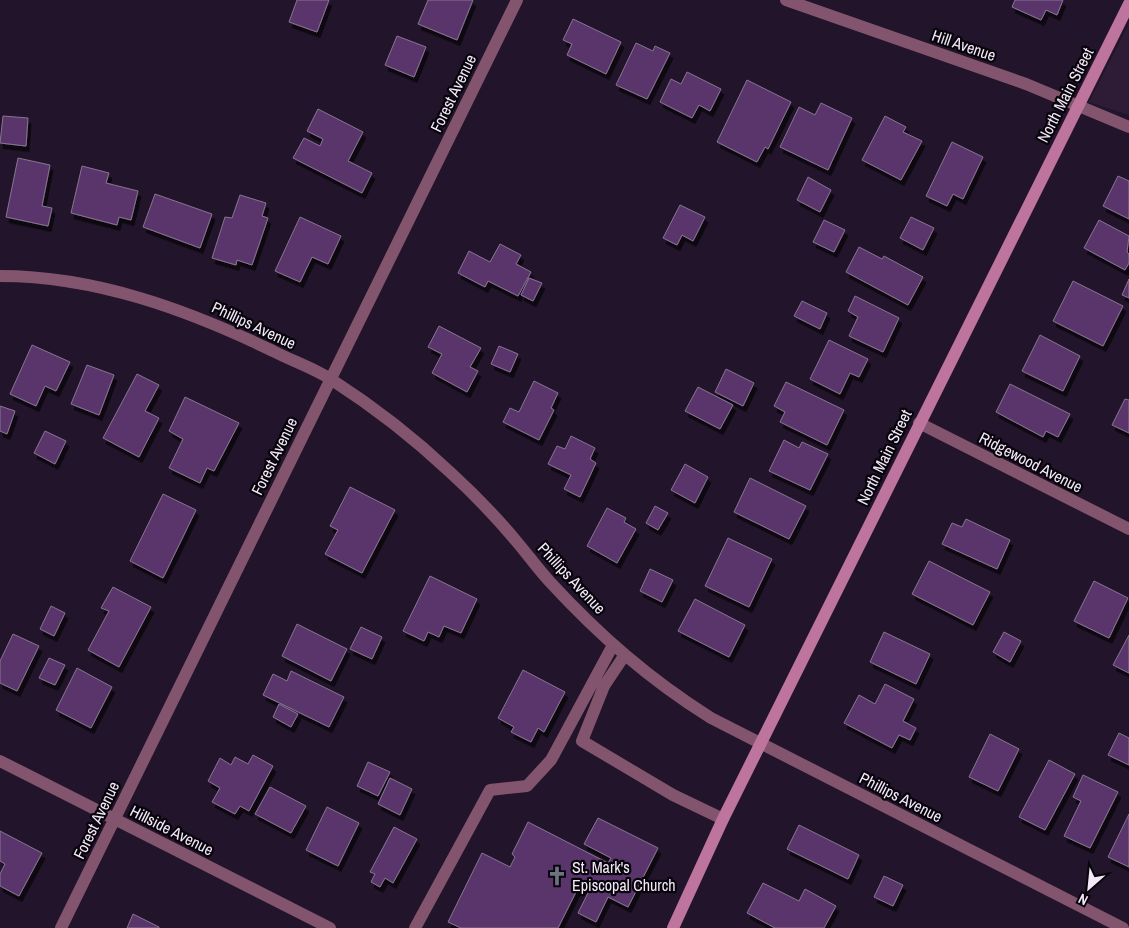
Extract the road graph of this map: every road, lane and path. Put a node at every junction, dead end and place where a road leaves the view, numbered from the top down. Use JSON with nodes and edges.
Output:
{"nodes":[{"id":1,"x":517,"y":0,"type":"edge"},
{"id":2,"x":786,"y":0,"type":"edge"},
{"id":3,"x":1129,"y":4,"type":"edge"},
{"id":4,"x":1078,"y":105,"type":"junction"},
{"id":5,"x":1129,"y":126,"type":"edge"},
{"id":6,"x":0,"y":276,"type":"edge"},
{"id":7,"x":330,"y":379,"type":"junction"},
{"id":8,"x":919,"y":423,"type":"junction"},
{"id":9,"x":1129,"y":529,"type":"edge"},
{"id":10,"x":613,"y":645,"type":"junction"},
{"id":11,"x":624,"y":656,"type":"junction"},
{"id":12,"x":760,"y":744,"type":"junction"},
{"id":13,"x":0,"y":761,"type":"edge"},
{"id":14,"x":115,"y":819,"type":"junction"},
{"id":15,"x":723,"y":819,"type":"junction"},
{"id":16,"x":61,"y":928,"type":"edge"},
{"id":17,"x":330,"y":928,"type":"edge"},
{"id":18,"x":415,"y":928,"type":"edge"},
{"id":19,"x":673,"y":928,"type":"edge"},
{"id":20,"x":1123,"y":928,"type":"edge"}],
"edges":[{"from":1,"to":7,"type":"street","name":"Forest Avenue"},
{"from":2,"to":4,"type":"street","name":"Hill Avenue"},
{"from":3,"to":4,"type":"street","name":"North Main Street"},
{"from":4,"to":5,"type":"street","name":"Hill Avenue"},
{"from":4,"to":8,"type":"street","name":"North Main Street"},
{"from":6,"to":7,"type":"street","name":"Phillips Avenue"},
{"from":7,"to":10,"type":"street","name":"Phillips Avenue"},
{"from":7,"to":14,"type":"street","name":"Forest Avenue"},
{"from":8,"to":9,"type":"street","name":"Ridgewood Avenue"},
{"from":8,"to":12,"type":"street","name":"North Main Street"},
{"from":10,"to":11,"type":"street","name":"Phillips Avenue"},
{"from":10,"to":18,"type":"street"},
{"from":11,"to":12,"type":"street","name":"Phillips Avenue"},
{"from":11,"to":15,"type":"street"},
{"from":12,"to":15,"type":"street","name":"North Main Street"},
{"from":12,"to":20,"type":"street","name":"Phillips Avenue"},
{"from":13,"to":14,"type":"street","name":"Hillside Avenue"},
{"from":14,"to":16,"type":"street","name":"Forest Avenue"},
{"from":14,"to":17,"type":"street","name":"Hillside Avenue"},
{"from":15,"to":19,"type":"street","name":"North Main Street"}]}
